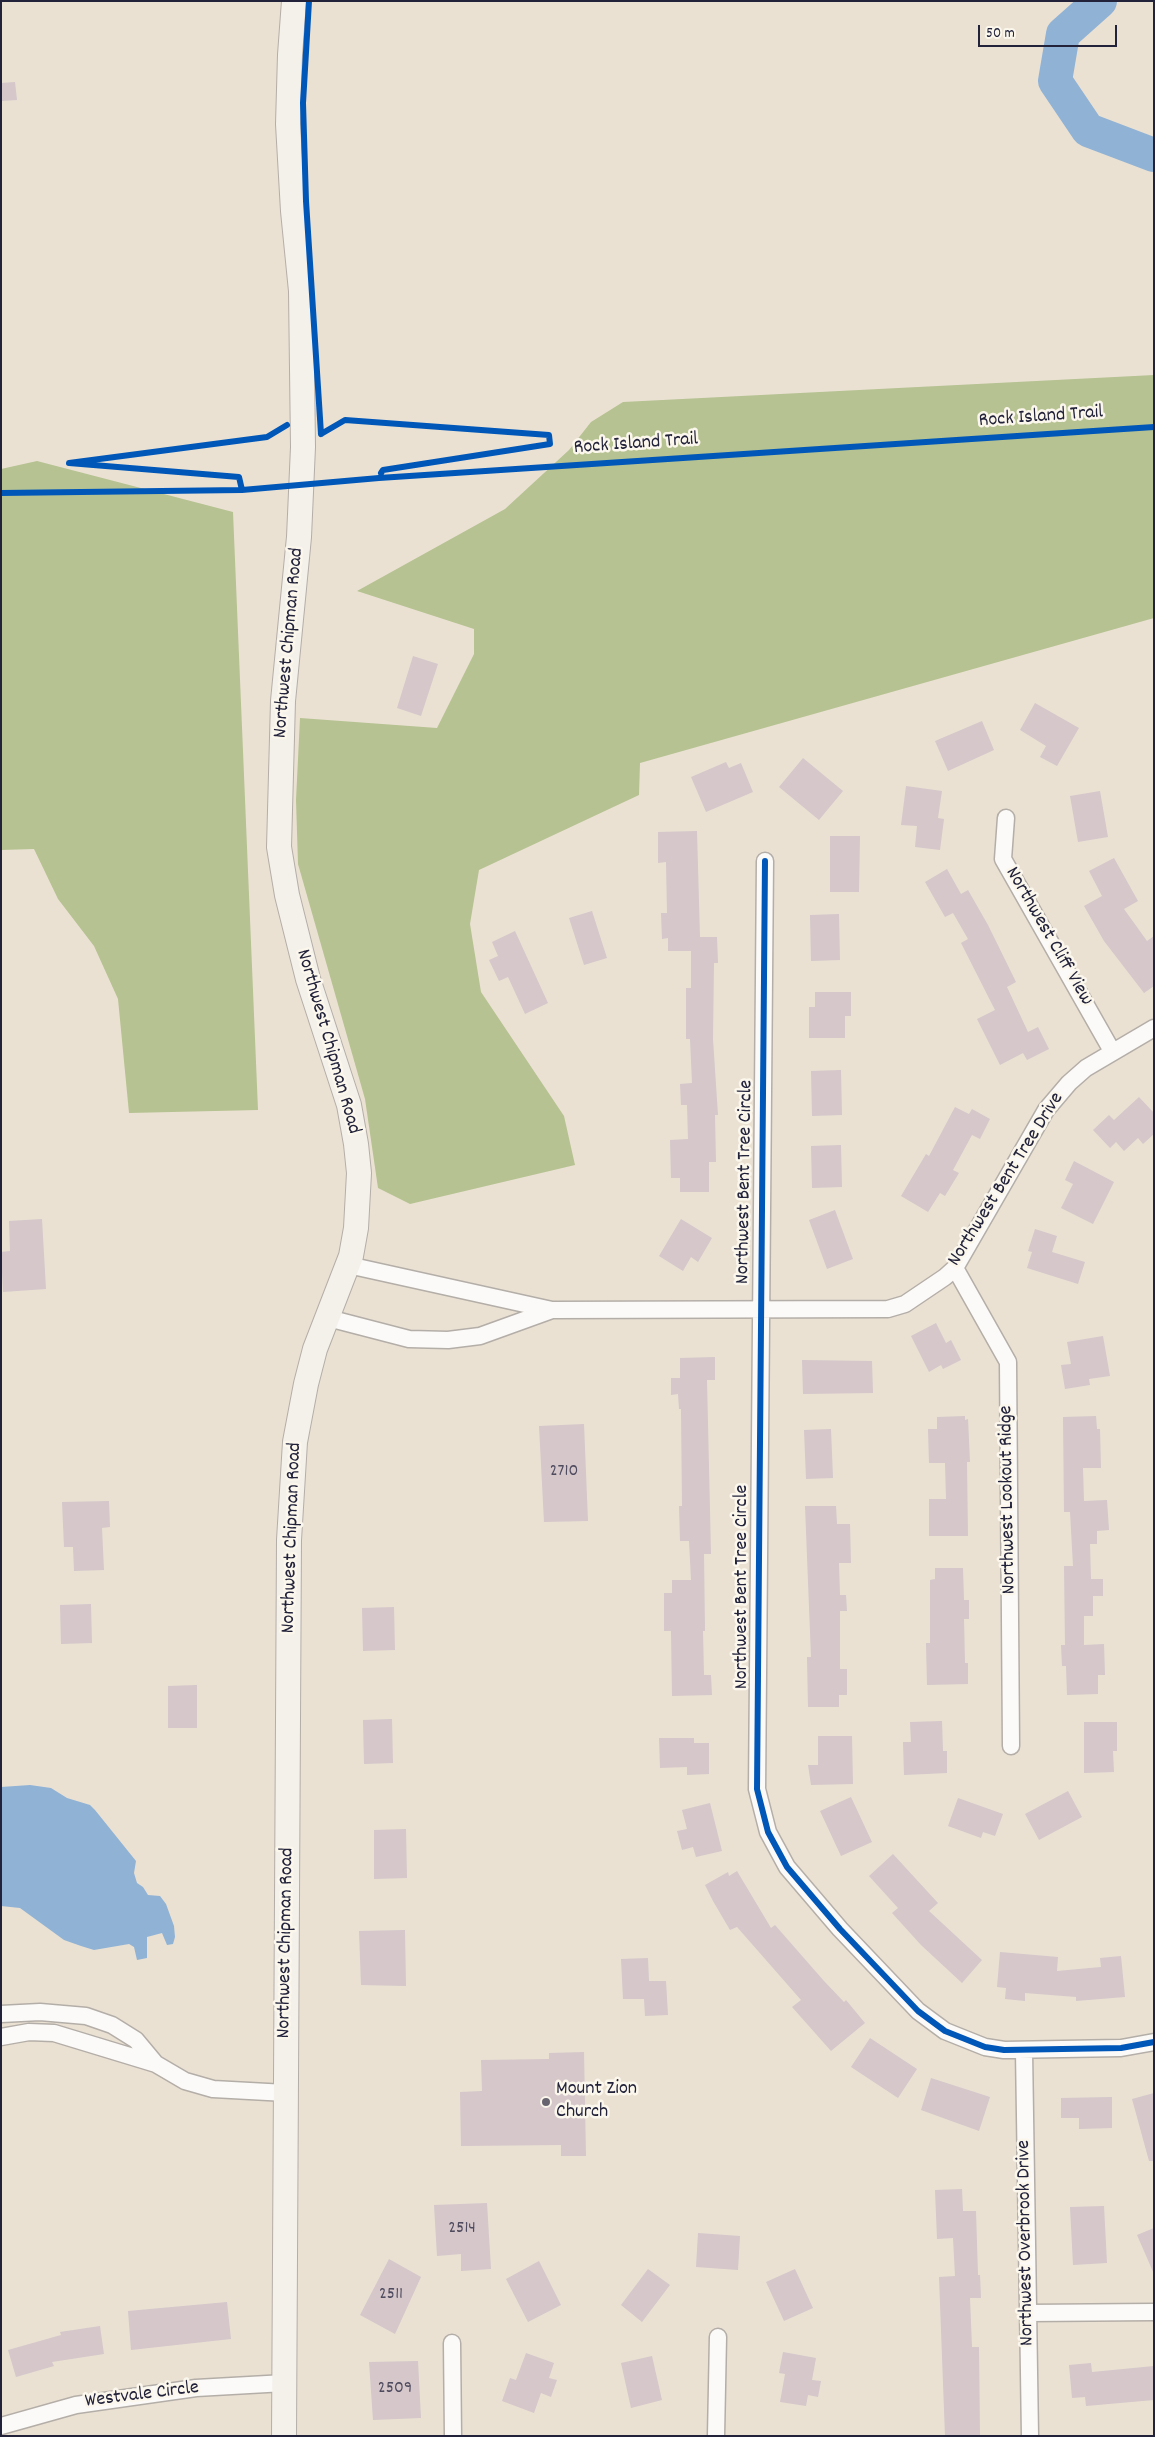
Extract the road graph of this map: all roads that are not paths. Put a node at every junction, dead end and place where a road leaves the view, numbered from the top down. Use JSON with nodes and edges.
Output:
{"nodes":[{"id":1,"x":294,"y":1,"type":"edge"},
{"id":2,"x":1006,"y":818,"type":"dead end"},
{"id":3,"x":765,"y":861,"type":"dead end"},
{"id":4,"x":1154,"y":1028,"type":"edge"},
{"id":5,"x":1112,"y":1051,"type":"junction"},
{"id":6,"x":348,"y":1265,"type":"junction"},
{"id":7,"x":954,"y":1268,"type":"junction"},
{"id":8,"x":552,"y":1310,"type":"junction"},
{"id":9,"x":761,"y":1310,"type":"junction"},
{"id":10,"x":328,"y":1318,"type":"junction"},
{"id":11,"x":1011,"y":1746,"type":"dead end"},
{"id":12,"x":1,"y":2014,"type":"edge"},
{"id":13,"x":1,"y":2036,"type":"edge"},
{"id":14,"x":1154,"y":2042,"type":"edge"},
{"id":15,"x":1024,"y":2051,"type":"junction"},
{"id":16,"x":156,"y":2064,"type":"junction"},
{"id":17,"x":286,"y":2093,"type":"junction"},
{"id":18,"x":1154,"y":2312,"type":"edge"},
{"id":19,"x":1028,"y":2313,"type":"junction"},
{"id":20,"x":718,"y":2337,"type":"dead end"},
{"id":21,"x":452,"y":2343,"type":"dead end"},
{"id":22,"x":285,"y":2383,"type":"junction"},
{"id":23,"x":1,"y":2426,"type":"edge"},
{"id":24,"x":284,"y":2436,"type":"edge"},
{"id":25,"x":453,"y":2436,"type":"edge"},
{"id":26,"x":716,"y":2436,"type":"edge"},
{"id":27,"x":1030,"y":2436,"type":"edge"}],
"edges":[{"from":1,"to":6,"type":"main road","name":"Northwest Chipman Road"},
{"from":2,"to":5,"type":"street","name":"Northwest Cliff View"},
{"from":3,"to":9,"type":"street","name":"Northwest Bent Tree Circle"},
{"from":4,"to":5,"type":"street","name":"Northwest Bent Tree Drive"},
{"from":5,"to":7,"type":"street","name":"Northwest Bent Tree Drive"},
{"from":6,"to":8,"type":"street","name":"Northwest Bent Tree Drive"},
{"from":6,"to":10,"type":"main road","name":"Northwest Chipman Road"},
{"from":7,"to":9,"type":"street","name":"Northwest Bent Tree Drive"},
{"from":7,"to":11,"type":"street","name":"Northwest Lookout Ridge"},
{"from":8,"to":9,"type":"street","name":"Northwest Bent Tree Drive"},
{"from":8,"to":10,"type":"street","name":"Northwest Bent Tree Drive"},
{"from":9,"to":15,"type":"street","name":"Northwest Bent Tree Circle"},
{"from":10,"to":17,"type":"main road","name":"Northwest Chipman Road"},
{"from":12,"to":16,"type":"street"},
{"from":13,"to":16,"type":"street"},
{"from":14,"to":15,"type":"street","name":"Northwest Bent Tree Circle"},
{"from":15,"to":19,"type":"street","name":"Northwest Overbrook Drive"},
{"from":16,"to":17,"type":"street"},
{"from":17,"to":22,"type":"main road","name":"Northwest Chipman Road"},
{"from":18,"to":19,"type":"street"},
{"from":19,"to":27,"type":"street","name":"Northwest Overbrook Drive"},
{"from":20,"to":26,"type":"street"},
{"from":21,"to":25,"type":"street"},
{"from":22,"to":23,"type":"street","name":"Westvale Circle"},
{"from":22,"to":24,"type":"main road","name":"Northwest Chipman Road"}]}
